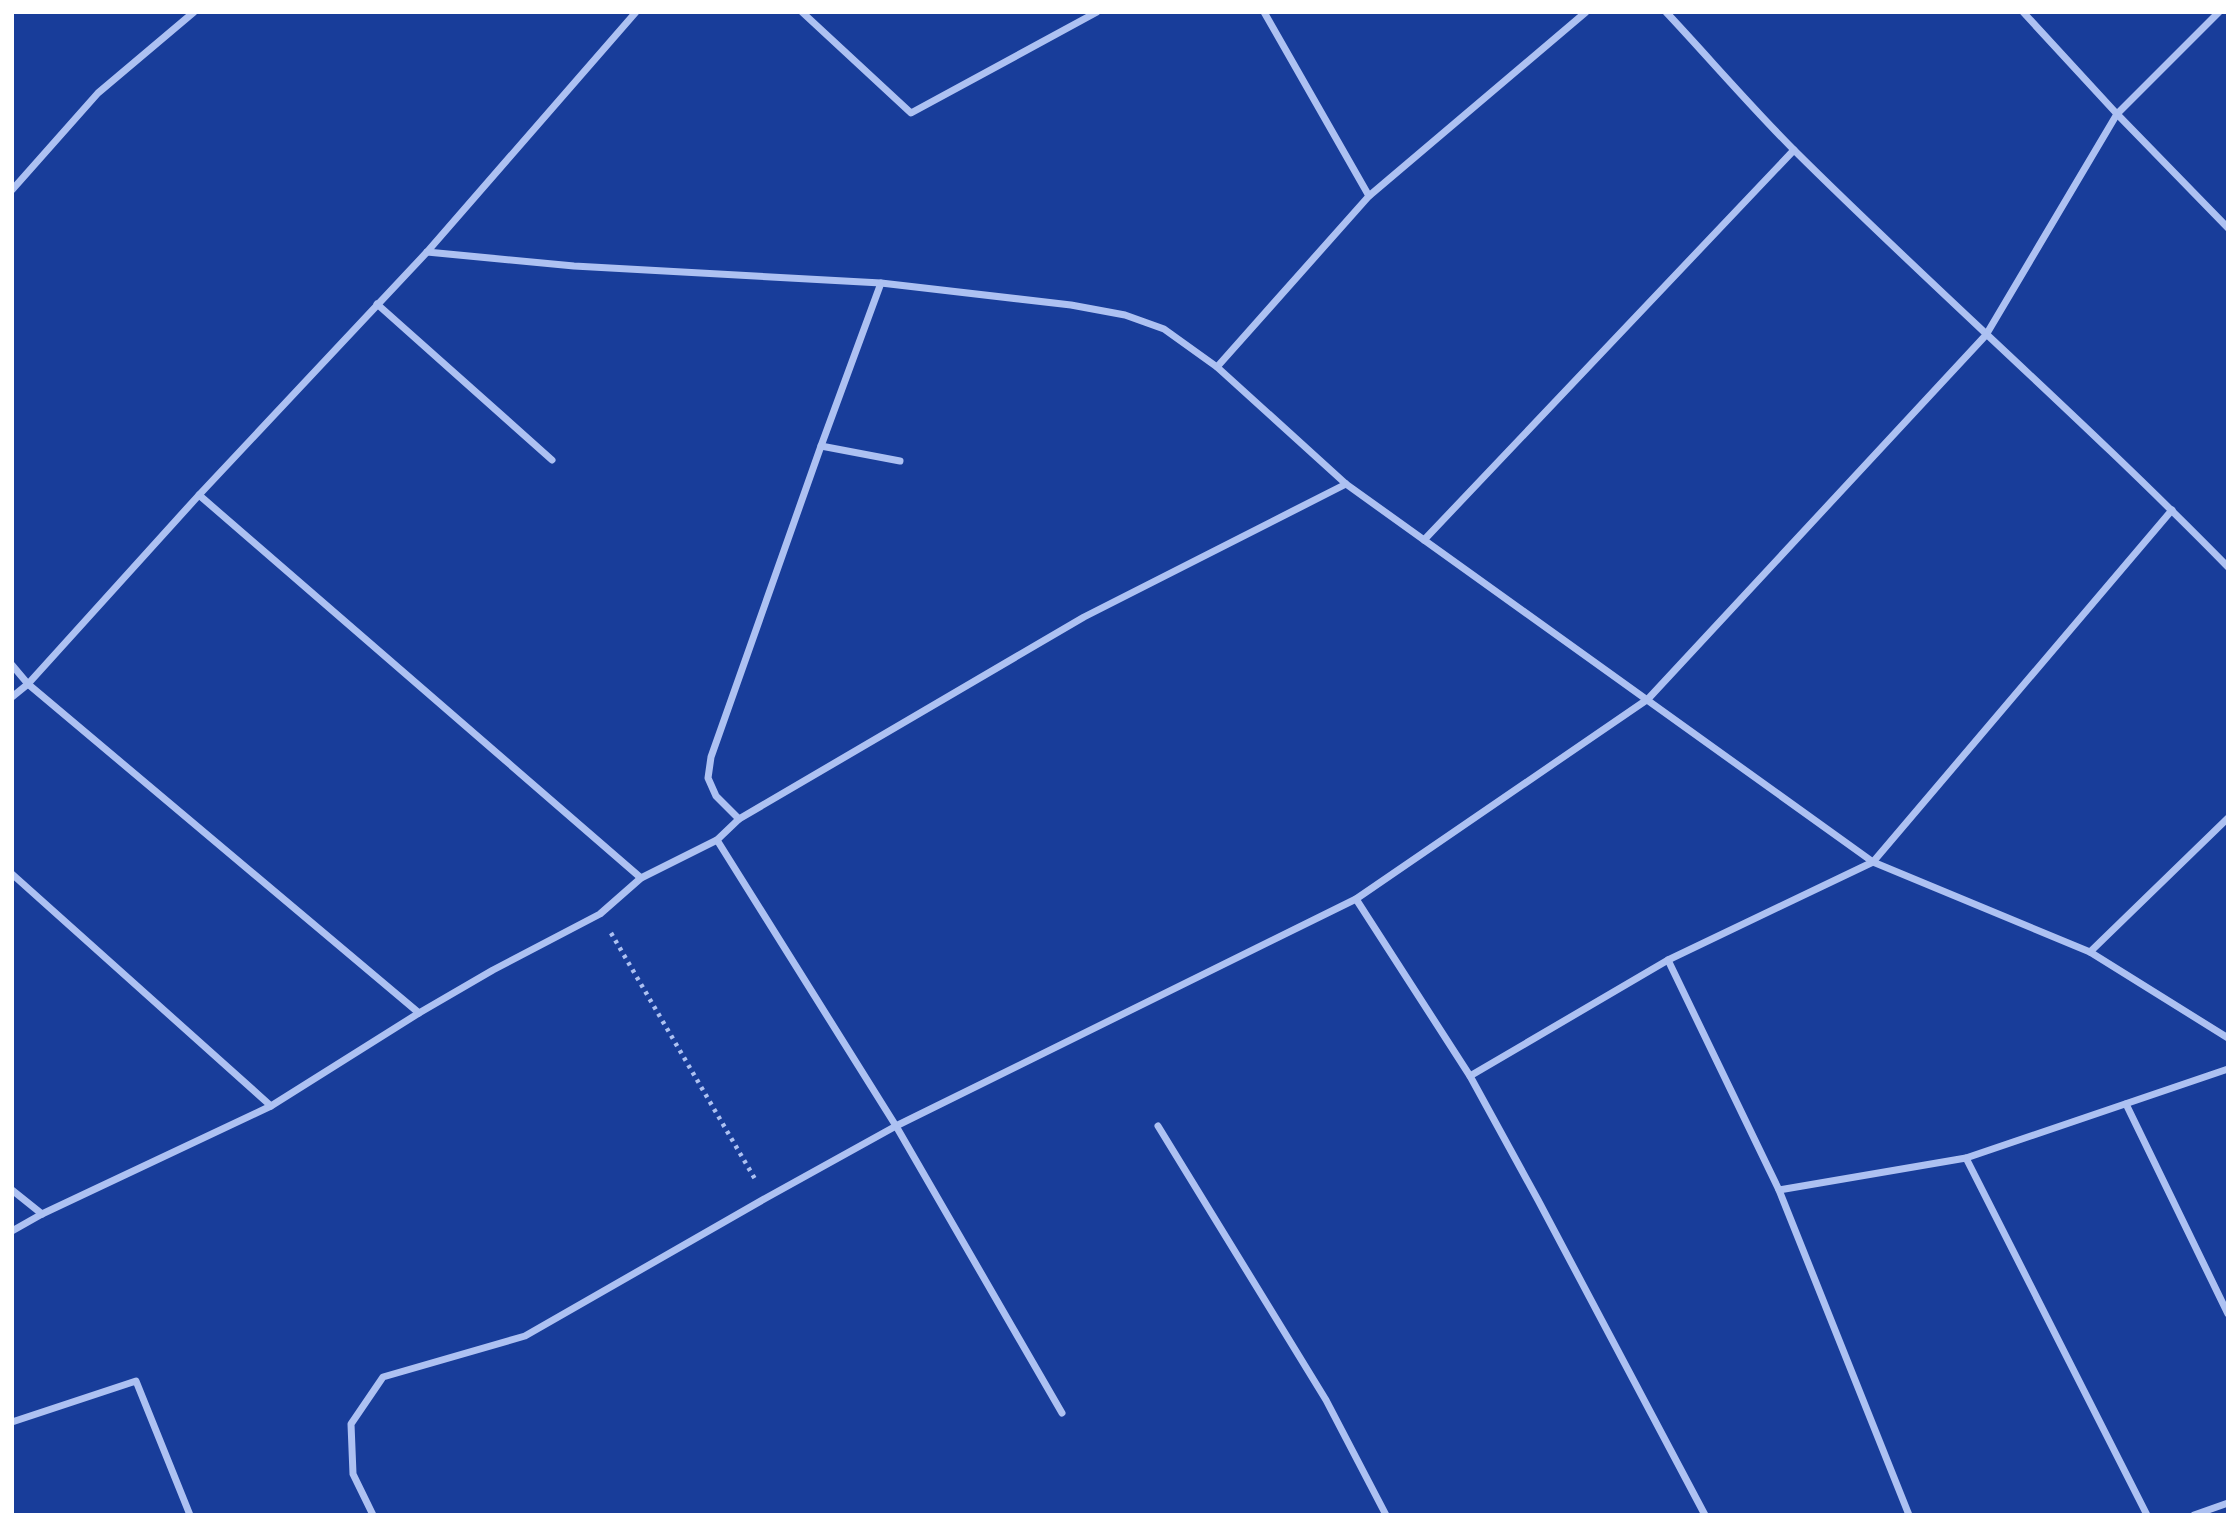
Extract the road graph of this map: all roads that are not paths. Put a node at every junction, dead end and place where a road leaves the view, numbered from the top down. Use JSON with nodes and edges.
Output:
{"nodes":[{"id":1,"x":194,"y":12,"type":"edge"},
{"id":2,"x":636,"y":12,"type":"edge"},
{"id":3,"x":802,"y":12,"type":"edge"},
{"id":4,"x":1097,"y":12,"type":"edge"},
{"id":5,"x":1264,"y":12,"type":"edge"},
{"id":6,"x":1586,"y":12,"type":"edge"},
{"id":7,"x":1666,"y":12,"type":"edge"},
{"id":8,"x":2023,"y":12,"type":"edge"},
{"id":9,"x":2219,"y":12,"type":"edge"},
{"id":10,"x":2117,"y":114,"type":"junction"},
{"id":11,"x":1794,"y":150,"type":"junction"},
{"id":12,"x":12,"y":190,"type":"edge"},
{"id":13,"x":1369,"y":195,"type":"junction"},
{"id":14,"x":2228,"y":228,"type":"edge"},
{"id":15,"x":427,"y":252,"type":"junction"},
{"id":16,"x":881,"y":283,"type":"junction"},
{"id":17,"x":377,"y":304,"type":"junction"},
{"id":18,"x":1986,"y":335,"type":"junction"},
{"id":19,"x":1217,"y":367,"type":"junction"},
{"id":20,"x":821,"y":446,"type":"junction"},
{"id":21,"x":552,"y":460,"type":"dead end"},
{"id":22,"x":900,"y":461,"type":"dead end"},
{"id":23,"x":1346,"y":484,"type":"junction"},
{"id":24,"x":199,"y":495,"type":"junction"},
{"id":25,"x":2172,"y":510,"type":"junction"},
{"id":26,"x":1424,"y":540,"type":"junction"},
{"id":27,"x":2228,"y":567,"type":"edge"},
{"id":28,"x":12,"y":665,"type":"edge"},
{"id":29,"x":28,"y":684,"type":"junction"},
{"id":30,"x":12,"y":697,"type":"edge"},
{"id":31,"x":1648,"y":699,"type":"junction"},
{"id":32,"x":2228,"y":818,"type":"edge"},
{"id":33,"x":739,"y":819,"type":"junction"},
{"id":34,"x":717,"y":840,"type":"junction"},
{"id":35,"x":1873,"y":862,"type":"junction"},
{"id":36,"x":12,"y":874,"type":"edge"},
{"id":37,"x":641,"y":878,"type":"junction"},
{"id":38,"x":1356,"y":899,"type":"junction"},
{"id":39,"x":2090,"y":953,"type":"junction"},
{"id":40,"x":1668,"y":961,"type":"junction"},
{"id":41,"x":419,"y":1013,"type":"junction"},
{"id":42,"x":2228,"y":1038,"type":"edge"},
{"id":43,"x":2228,"y":1069,"type":"edge"},
{"id":44,"x":1470,"y":1076,"type":"junction"},
{"id":45,"x":2126,"y":1104,"type":"junction"},
{"id":46,"x":271,"y":1106,"type":"junction"},
{"id":47,"x":896,"y":1126,"type":"junction"},
{"id":48,"x":1158,"y":1126,"type":"dead end"},
{"id":49,"x":1966,"y":1158,"type":"junction"},
{"id":50,"x":12,"y":1190,"type":"edge"},
{"id":51,"x":1779,"y":1190,"type":"junction"},
{"id":52,"x":42,"y":1213,"type":"junction"},
{"id":53,"x":12,"y":1231,"type":"edge"},
{"id":54,"x":2228,"y":1314,"type":"edge"},
{"id":55,"x":1062,"y":1413,"type":"dead end"},
{"id":56,"x":12,"y":1422,"type":"edge"},
{"id":57,"x":2228,"y":1503,"type":"edge"},
{"id":58,"x":190,"y":1515,"type":"edge"},
{"id":59,"x":373,"y":1515,"type":"edge"},
{"id":60,"x":1386,"y":1515,"type":"edge"},
{"id":61,"x":1705,"y":1515,"type":"edge"},
{"id":62,"x":1909,"y":1515,"type":"edge"},
{"id":63,"x":2147,"y":1515,"type":"edge"},
{"id":64,"x":2194,"y":1515,"type":"edge"}],
"edges":[{"from":1,"to":12,"type":"street"},
{"from":2,"to":15,"type":"street"},
{"from":3,"to":4,"type":"street"},
{"from":5,"to":13,"type":"street"},
{"from":6,"to":13,"type":"street"},
{"from":7,"to":11,"type":"street"},
{"from":8,"to":10,"type":"street"},
{"from":9,"to":10,"type":"street"},
{"from":10,"to":14,"type":"street"},
{"from":10,"to":18,"type":"street"},
{"from":11,"to":18,"type":"street"},
{"from":11,"to":26,"type":"street"},
{"from":13,"to":19,"type":"street"},
{"from":15,"to":16,"type":"street"},
{"from":15,"to":17,"type":"street"},
{"from":16,"to":19,"type":"street"},
{"from":16,"to":20,"type":"street"},
{"from":17,"to":21,"type":"street"},
{"from":17,"to":24,"type":"street"},
{"from":18,"to":25,"type":"street"},
{"from":18,"to":31,"type":"street"},
{"from":19,"to":23,"type":"street"},
{"from":20,"to":22,"type":"street"},
{"from":20,"to":33,"type":"street"},
{"from":23,"to":26,"type":"street"},
{"from":23,"to":33,"type":"street"},
{"from":24,"to":29,"type":"street"},
{"from":24,"to":37,"type":"street"},
{"from":25,"to":27,"type":"street"},
{"from":25,"to":35,"type":"street"},
{"from":26,"to":31,"type":"street"},
{"from":28,"to":29,"type":"street"},
{"from":29,"to":30,"type":"street"},
{"from":29,"to":41,"type":"street"},
{"from":31,"to":35,"type":"street"},
{"from":31,"to":38,"type":"street"},
{"from":32,"to":39,"type":"street"},
{"from":33,"to":34,"type":"street"},
{"from":34,"to":37,"type":"street"},
{"from":34,"to":47,"type":"street"},
{"from":35,"to":39,"type":"street"},
{"from":35,"to":40,"type":"street"},
{"from":36,"to":46,"type":"street"},
{"from":37,"to":41,"type":"street"},
{"from":38,"to":44,"type":"street"},
{"from":38,"to":47,"type":"street"},
{"from":39,"to":42,"type":"street"},
{"from":40,"to":44,"type":"street"},
{"from":40,"to":51,"type":"street"},
{"from":41,"to":46,"type":"street"},
{"from":43,"to":45,"type":"street"},
{"from":44,"to":61,"type":"street"},
{"from":45,"to":49,"type":"street"},
{"from":45,"to":54,"type":"street"},
{"from":46,"to":52,"type":"street"},
{"from":47,"to":55,"type":"street"},
{"from":47,"to":59,"type":"street"},
{"from":48,"to":60,"type":"street"},
{"from":49,"to":51,"type":"street"},
{"from":49,"to":63,"type":"street"},
{"from":50,"to":52,"type":"street"},
{"from":51,"to":62,"type":"street"},
{"from":52,"to":53,"type":"street"},
{"from":56,"to":58,"type":"street"},
{"from":57,"to":64,"type":"street"}]}
